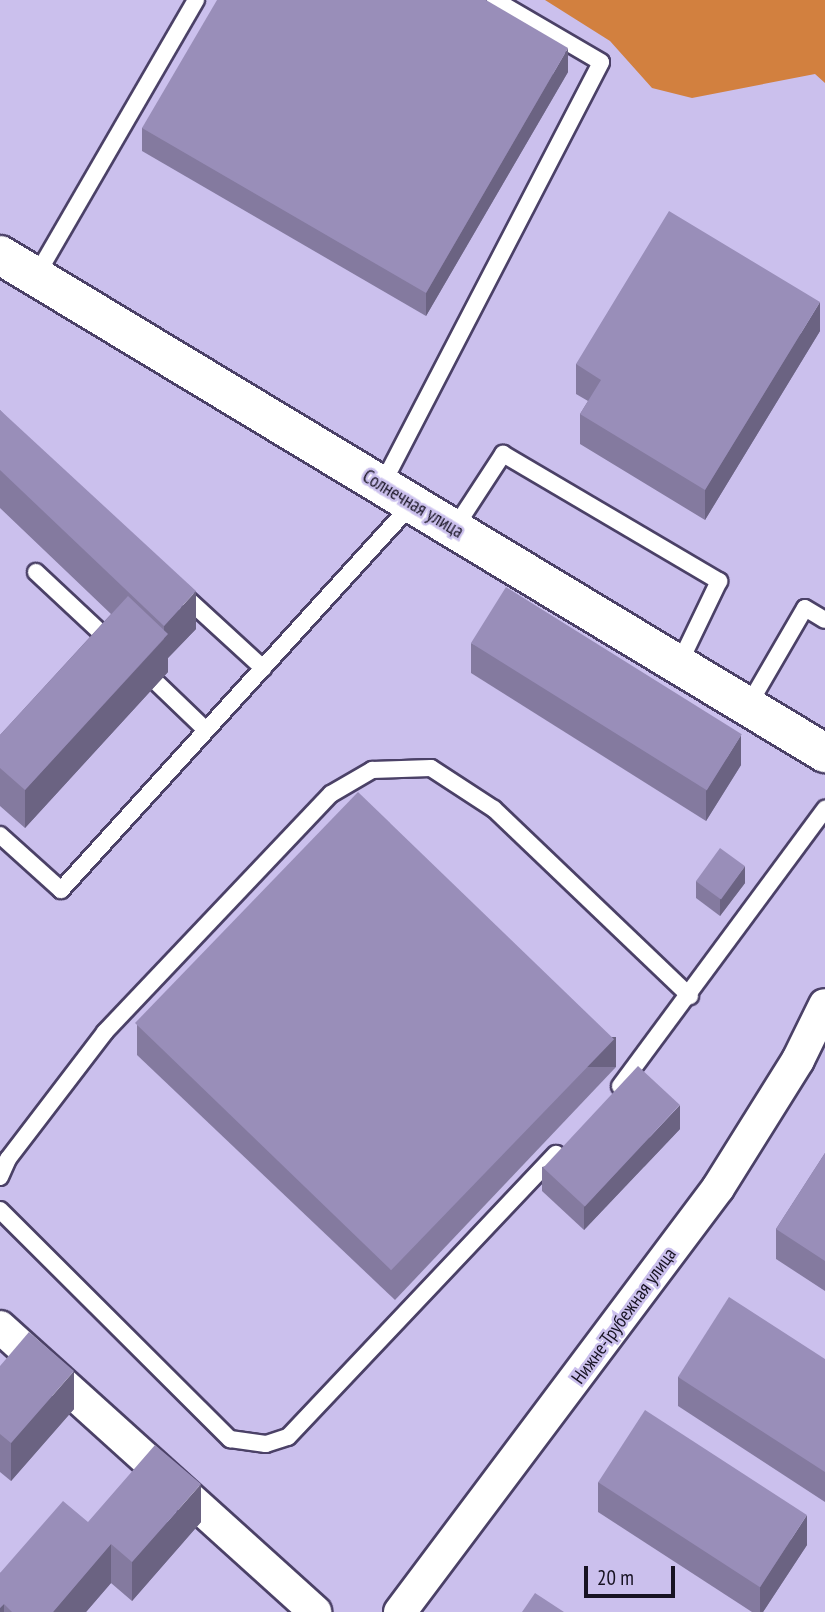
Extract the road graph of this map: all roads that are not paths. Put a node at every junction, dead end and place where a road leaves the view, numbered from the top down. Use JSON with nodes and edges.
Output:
{"nodes":[{"id":1,"x":196,"y":0,"type":"edge"},
{"id":2,"x":495,"y":0,"type":"edge"},
{"id":3,"x":0,"y":255,"type":"edge"},
{"id":4,"x":36,"y":276,"type":"junction"},
{"id":5,"x":397,"y":495,"type":"junction"},
{"id":6,"x":454,"y":529,"type":"junction"},
{"id":7,"x":36,"y":572,"type":"dead end"},
{"id":8,"x":172,"y":584,"type":"edge"},
{"id":9,"x":825,"y":620,"type":"edge"},
{"id":10,"x":101,"y":632,"type":"junction"},
{"id":11,"x":117,"y":647,"type":"edge"},
{"id":12,"x":85,"y":649,"type":"edge"},
{"id":13,"x":679,"y":664,"type":"junction"},
{"id":14,"x":263,"y":668,"type":"junction"},
{"id":15,"x":158,"y":684,"type":"dead end"},
{"id":16,"x":748,"y":706,"type":"junction"},
{"id":17,"x":206,"y":730,"type":"junction"},
{"id":18,"x":825,"y":753,"type":"edge"},
{"id":19,"x":825,"y":809,"type":"edge"},
{"id":20,"x":0,"y":835,"type":"edge"},
{"id":21,"x":690,"y":996,"type":"junction"},
{"id":22,"x":825,"y":1005,"type":"edge"},
{"id":23,"x":612,"y":1094,"type":"edge"},
{"id":24,"x":565,"y":1145,"type":"edge"},
{"id":25,"x":0,"y":1177,"type":"edge"},
{"id":26,"x":0,"y":1210,"type":"edge"},
{"id":27,"x":0,"y":1327,"type":"edge"},
{"id":28,"x":315,"y":1612,"type":"edge"},
{"id":29,"x":400,"y":1612,"type":"edge"}],
"edges":[{"from":1,"to":4,"type":"lane"},
{"from":2,"to":5,"type":"lane"},
{"from":3,"to":4,"type":"main road","name":"Солнечная улица"},
{"from":4,"to":5,"type":"main road","name":"Солнечная улица"},
{"from":5,"to":6,"type":"main road","name":"Солнечная улица"},
{"from":5,"to":14,"type":"lane"},
{"from":6,"to":13,"type":"main road","name":"Солнечная улица"},
{"from":6,"to":13,"type":"lane"},
{"from":7,"to":10,"type":"lane"},
{"from":8,"to":14,"type":"lane"},
{"from":9,"to":16,"type":"lane"},
{"from":10,"to":11,"type":"lane"},
{"from":10,"to":12,"type":"lane"},
{"from":13,"to":16,"type":"main road","name":"Солнечная улица"},
{"from":14,"to":17,"type":"lane"},
{"from":15,"to":17,"type":"lane"},
{"from":16,"to":18,"type":"main road","name":"Солнечная улица"},
{"from":17,"to":20,"type":"lane"},
{"from":19,"to":21,"type":"lane"},
{"from":21,"to":23,"type":"lane"},
{"from":21,"to":25,"type":"lane"},
{"from":22,"to":29,"type":"street","name":"Нижне-Трубежная улица"},
{"from":24,"to":26,"type":"lane"},
{"from":27,"to":28,"type":"street"}]}
